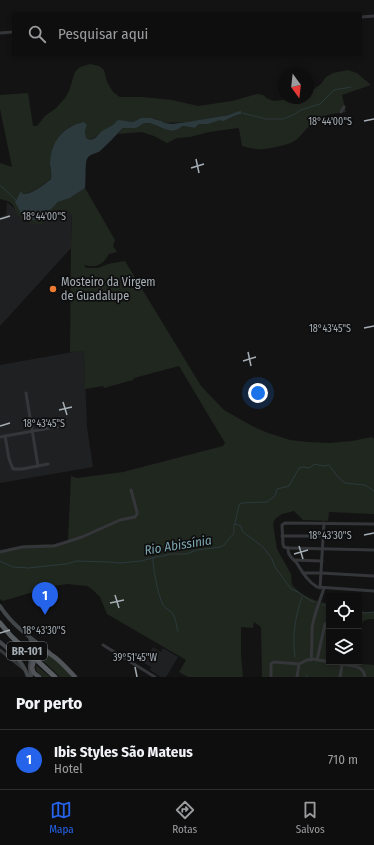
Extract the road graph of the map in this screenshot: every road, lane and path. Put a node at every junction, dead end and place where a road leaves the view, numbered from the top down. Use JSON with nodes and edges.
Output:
{"nodes":[{"id":1,"x":374,"y":16,"type":"edge"},
{"id":2,"x":362,"y":17,"type":"edge"},
{"id":3,"x":12,"y":32,"type":"edge"},
{"id":4,"x":0,"y":33,"type":"edge"},
{"id":5,"x":344,"y":107,"type":"dead end"},
{"id":6,"x":341,"y":112,"type":"dead end"},
{"id":7,"x":26,"y":393,"type":"dead end"},
{"id":8,"x":61,"y":426,"type":"dead end"},
{"id":9,"x":32,"y":431,"type":"junction"},
{"id":10,"x":5,"y":436,"type":"junction"},
{"id":11,"x":0,"y":437,"type":"edge"},
{"id":12,"x":48,"y":464,"type":"dead end"},
{"id":13,"x":38,"y":466,"type":"junction"},
{"id":14,"x":131,"y":490,"type":"dead end"},
{"id":15,"x":324,"y":523,"type":"junction"},
{"id":16,"x":374,"y":524,"type":"edge"},
{"id":17,"x":282,"y":536,"type":"junction"},
{"id":18,"x":323,"y":536,"type":"junction"},
{"id":19,"x":288,"y":548,"type":"junction"},
{"id":20,"x":323,"y":548,"type":"junction"},
{"id":21,"x":374,"y":550,"type":"edge"},
{"id":22,"x":0,"y":552,"type":"edge"},
{"id":23,"x":294,"y":560,"type":"junction"},
{"id":24,"x":322,"y":561,"type":"junction"},
{"id":25,"x":303,"y":573,"type":"junction"},
{"id":26,"x":321,"y":573,"type":"junction"},
{"id":27,"x":374,"y":576,"type":"edge"},
{"id":28,"x":322,"y":588,"type":"junction"},
{"id":29,"x":374,"y":591,"type":"edge"},
{"id":30,"x":0,"y":606,"type":"edge"},
{"id":31,"x":0,"y":624,"type":"edge"},
{"id":32,"x":326,"y":624,"type":"edge"},
{"id":33,"x":27,"y":635,"type":"junction"},
{"id":34,"x":0,"y":642,"type":"edge"},
{"id":35,"x":103,"y":645,"type":"dead end"},
{"id":36,"x":0,"y":650,"type":"edge"},
{"id":37,"x":34,"y":652,"type":"junction"},
{"id":38,"x":50,"y":653,"type":"junction"},
{"id":39,"x":311,"y":660,"type":"junction"},
{"id":40,"x":317,"y":660,"type":"junction"},
{"id":41,"x":326,"y":662,"type":"edge"},
{"id":42,"x":299,"y":664,"type":"junction"},
{"id":43,"x":341,"y":665,"type":"edge"},
{"id":44,"x":347,"y":665,"type":"edge"},
{"id":45,"x":31,"y":667,"type":"junction"},
{"id":46,"x":27,"y":672,"type":"junction"},
{"id":47,"x":29,"y":677,"type":"edge"},
{"id":48,"x":39,"y":677,"type":"edge"},
{"id":49,"x":56,"y":677,"type":"edge"},
{"id":50,"x":75,"y":677,"type":"edge"},
{"id":51,"x":155,"y":677,"type":"edge"},
{"id":52,"x":271,"y":677,"type":"edge"},
{"id":53,"x":297,"y":677,"type":"edge"},
{"id":54,"x":340,"y":677,"type":"edge"},
{"id":55,"x":365,"y":677,"type":"edge"}],
"edges":[{"from":1,"to":2,"type":"street"},
{"from":3,"to":4,"type":"street"},
{"from":5,"to":6,"type":"street"},
{"from":7,"to":9,"type":"street"},
{"from":8,"to":9,"type":"street"},
{"from":9,"to":10,"type":"street"},
{"from":9,"to":13,"type":"street"},
{"from":10,"to":11,"type":"street"},
{"from":10,"to":13,"type":"street"},
{"from":12,"to":13,"type":"street"},
{"from":14,"to":22,"type":"street"},
{"from":15,"to":16,"type":"street"},
{"from":15,"to":17,"type":"street"},
{"from":15,"to":18,"type":"street"},
{"from":17,"to":18,"type":"street"},
{"from":17,"to":19,"type":"street"},
{"from":18,"to":20,"type":"street"},
{"from":19,"to":20,"type":"street"},
{"from":19,"to":23,"type":"street"},
{"from":20,"to":21,"type":"street"},
{"from":20,"to":24,"type":"street"},
{"from":23,"to":24,"type":"street"},
{"from":23,"to":25,"type":"street"},
{"from":24,"to":26,"type":"street"},
{"from":25,"to":26,"type":"street"},
{"from":25,"to":28,"type":"street"},
{"from":26,"to":27,"type":"street"},
{"from":26,"to":28,"type":"street"},
{"from":28,"to":29,"type":"street"},
{"from":28,"to":39,"type":"street"},
{"from":30,"to":33,"type":"main road"},
{"from":31,"to":49,"type":"highway","number":"BR-101"},
{"from":32,"to":40,"type":"street"},
{"from":33,"to":37,"type":"main road"},
{"from":33,"to":38,"type":"main road"},
{"from":34,"to":46,"type":"main road"},
{"from":35,"to":51,"type":"street"},
{"from":36,"to":46,"type":"street"},
{"from":37,"to":38,"type":"main road"},
{"from":37,"to":45,"type":"main road","bridge":true},
{"from":38,"to":50,"type":"main road"},
{"from":39,"to":40,"type":"street"},
{"from":39,"to":42,"type":"street"},
{"from":40,"to":41,"type":"street"},
{"from":42,"to":52,"type":"street"},
{"from":42,"to":53,"type":"street"},
{"from":43,"to":54,"type":"street"},
{"from":44,"to":55,"type":"street"},
{"from":45,"to":47,"type":"main road"},
{"from":45,"to":48,"type":"main road"},
{"from":46,"to":47,"type":"main road"}]}
